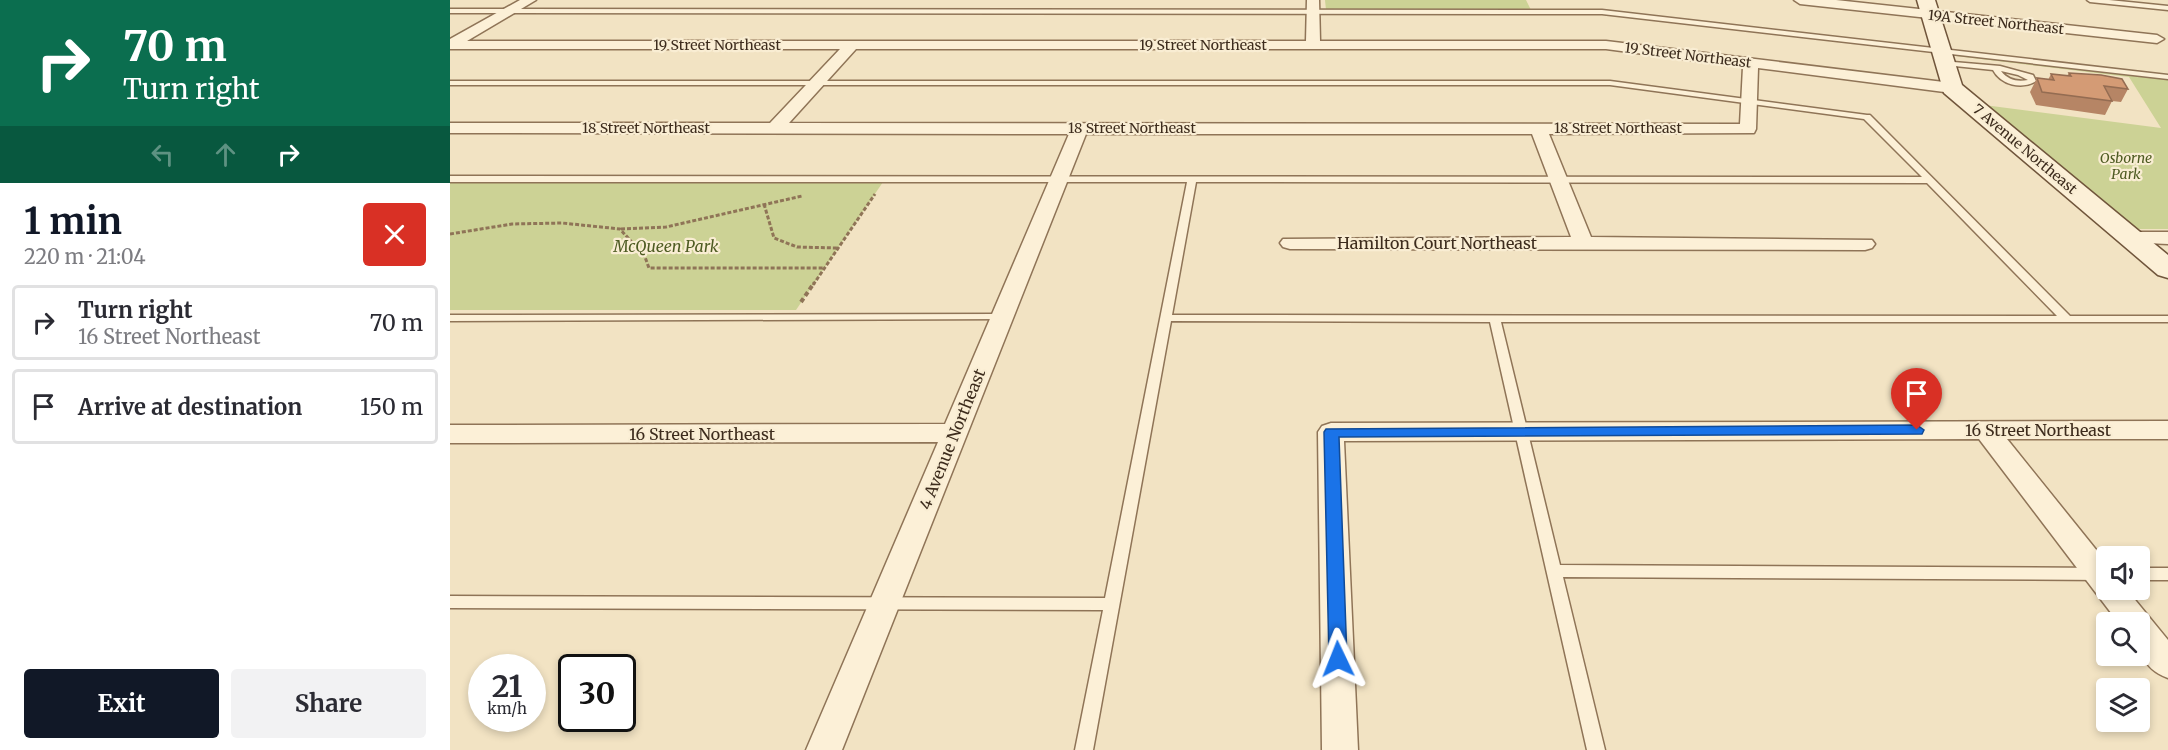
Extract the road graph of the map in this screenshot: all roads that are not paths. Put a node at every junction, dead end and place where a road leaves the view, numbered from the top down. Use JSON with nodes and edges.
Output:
{"nodes":[{"id":1,"x":530,"y":0,"type":"edge"},
{"id":2,"x":620,"y":0,"type":"edge"},
{"id":3,"x":813,"y":0,"type":"edge"},
{"id":4,"x":1800,"y":0,"type":"edge"},
{"id":5,"x":2090,"y":0,"type":"edge"},
{"id":6,"x":1313,"y":6,"type":"edge"},
{"id":7,"x":1928,"y":7,"type":"edge"},
{"id":8,"x":2168,"y":8,"type":"edge"},
{"id":9,"x":450,"y":11,"type":"edge"},
{"id":10,"x":510,"y":11,"type":"junction"},
{"id":11,"x":602,"y":11,"type":"junction"},
{"id":12,"x":800,"y":11,"type":"junction"},
{"id":13,"x":2157,"y":39,"type":"dead end"},
{"id":14,"x":450,"y":45,"type":"edge"},
{"id":15,"x":852,"y":45,"type":"junction"},
{"id":16,"x":1313,"y":45,"type":"junction"},
{"id":17,"x":1943,"y":57,"type":"junction"},
{"id":18,"x":1751,"y":63,"type":"junction"},
{"id":19,"x":1997,"y":70,"type":"dead end"},
{"id":20,"x":2168,"y":78,"type":"edge"},
{"id":21,"x":450,"y":83,"type":"edge"},
{"id":22,"x":816,"y":83,"type":"junction"},
{"id":23,"x":1952,"y":88,"type":"junction"},
{"id":24,"x":1749,"y":101,"type":"junction"},
{"id":25,"x":450,"y":128,"type":"edge"},
{"id":26,"x":775,"y":128,"type":"junction"},
{"id":27,"x":1080,"y":128,"type":"junction"},
{"id":28,"x":1539,"y":128,"type":"junction"},
{"id":29,"x":450,"y":178,"type":"edge"},
{"id":30,"x":1059,"y":179,"type":"junction"},
{"id":31,"x":1192,"y":179,"type":"junction"},
{"id":32,"x":1558,"y":179,"type":"junction"},
{"id":33,"x":1929,"y":180,"type":"junction"},
{"id":34,"x":2131,"y":238,"type":"junction"},
{"id":35,"x":2168,"y":238,"type":"edge"},
{"id":36,"x":1290,"y":243,"type":"dead end"},
{"id":37,"x":1584,"y":244,"type":"junction"},
{"id":38,"x":1865,"y":244,"type":"dead end"},
{"id":39,"x":2168,"y":269,"type":"edge"},
{"id":40,"x":1002,"y":317,"type":"junction"},
{"id":41,"x":450,"y":318,"type":"edge"},
{"id":42,"x":1166,"y":318,"type":"junction"},
{"id":43,"x":1495,"y":319,"type":"junction"},
{"id":44,"x":2067,"y":319,"type":"junction"},
{"id":45,"x":2168,"y":319,"type":"edge"},
{"id":46,"x":1986,"y":430,"type":"junction"},
{"id":47,"x":2168,"y":430,"type":"edge"},
{"id":48,"x":1521,"y":432,"type":"junction"},
{"id":49,"x":954,"y":433,"type":"junction"},
{"id":50,"x":450,"y":434,"type":"edge"},
{"id":51,"x":2096,"y":569,"type":"edge"},
{"id":52,"x":1554,"y":571,"type":"junction"},
{"id":53,"x":2150,"y":574,"type":"edge"},
{"id":54,"x":2168,"y":574,"type":"edge"},
{"id":55,"x":2096,"y":580,"type":"edge"},
{"id":56,"x":450,"y":602,"type":"edge"},
{"id":57,"x":885,"y":603,"type":"junction"},
{"id":58,"x":1112,"y":604,"type":"junction"},
{"id":59,"x":2150,"y":641,"type":"edge"},
{"id":60,"x":2168,"y":664,"type":"edge"},
{"id":61,"x":824,"y":750,"type":"edge"},
{"id":62,"x":1084,"y":750,"type":"edge"},
{"id":63,"x":1340,"y":750,"type":"edge"},
{"id":64,"x":1596,"y":750,"type":"edge"}],
"edges":[{"from":1,"to":10,"type":"street"},
{"from":2,"to":11,"type":"lane"},
{"from":3,"to":12,"type":"lane"},
{"from":4,"to":7,"type":"street","name":"19A Street Northeast"},
{"from":5,"to":8,"type":"lane"},
{"from":6,"to":12,"type":"lane"},
{"from":6,"to":16,"type":"street"},
{"from":6,"to":17,"type":"lane"},
{"from":7,"to":13,"type":"street","name":"19A Street Northeast"},
{"from":7,"to":17,"type":"street"},
{"from":9,"to":10,"type":"lane"},
{"from":10,"to":11,"type":"lane"},
{"from":10,"to":14,"type":"street"},
{"from":11,"to":12,"type":"lane"},
{"from":14,"to":15,"type":"street","name":"19 Street Northeast"},
{"from":15,"to":16,"type":"street","name":"19 Street Northeast"},
{"from":15,"to":22,"type":"street"},
{"from":16,"to":18,"type":"street","name":"19 Street Northeast"},
{"from":17,"to":19,"type":"lane"},
{"from":17,"to":20,"type":"lane"},
{"from":17,"to":23,"type":"street"},
{"from":18,"to":23,"type":"street","name":"19 Street Northeast"},
{"from":18,"to":24,"type":"street","name":"18 Street Northeast"},
{"from":21,"to":22,"type":"lane"},
{"from":22,"to":24,"type":"lane"},
{"from":22,"to":26,"type":"street"},
{"from":23,"to":34,"type":"street","name":"7 Avenue Northeast"},
{"from":24,"to":28,"type":"street","name":"18 Street Northeast"},
{"from":24,"to":33,"type":"lane"},
{"from":25,"to":26,"type":"street","name":"18 Street Northeast"},
{"from":26,"to":27,"type":"street","name":"18 Street Northeast"},
{"from":27,"to":28,"type":"street","name":"18 Street Northeast"},
{"from":27,"to":30,"type":"street","name":"4 Avenue Northeast"},
{"from":28,"to":32,"type":"street"},
{"from":29,"to":30,"type":"lane"},
{"from":30,"to":31,"type":"lane"},
{"from":30,"to":40,"type":"street","name":"4 Avenue Northeast"},
{"from":31,"to":32,"type":"lane"},
{"from":31,"to":42,"type":"lane"},
{"from":32,"to":33,"type":"lane"},
{"from":32,"to":37,"type":"street"},
{"from":33,"to":44,"type":"lane"},
{"from":34,"to":35,"type":"street"},
{"from":34,"to":39,"type":"street","name":"7 Avenue Northeast"},
{"from":36,"to":37,"type":"street","name":"Hamilton Court Northeast"},
{"from":37,"to":38,"type":"street","name":"Hamilton Court Northeast"},
{"from":40,"to":41,"type":"lane"},
{"from":40,"to":49,"type":"street","name":"4 Avenue Northeast"},
{"from":42,"to":43,"type":"lane"},
{"from":42,"to":58,"type":"lane"},
{"from":43,"to":44,"type":"lane"},
{"from":43,"to":48,"type":"lane"},
{"from":44,"to":45,"type":"lane"},
{"from":46,"to":47,"type":"street","name":"16 Street Northeast"},
{"from":46,"to":48,"type":"street","name":"16 Street Northeast"},
{"from":46,"to":51,"type":"street"},
{"from":48,"to":52,"type":"lane"},
{"from":48,"to":63,"type":"street","name":"16 Street Northeast"},
{"from":49,"to":50,"type":"street","name":"16 Street Northeast"},
{"from":49,"to":57,"type":"street","name":"4 Avenue Northeast"},
{"from":52,"to":55,"type":"lane"},
{"from":52,"to":64,"type":"lane"},
{"from":53,"to":54,"type":"lane"},
{"from":56,"to":57,"type":"lane"},
{"from":57,"to":58,"type":"lane"},
{"from":57,"to":61,"type":"street","name":"4 Avenue Northeast"},
{"from":58,"to":62,"type":"lane"},
{"from":59,"to":60,"type":"street"}]}
